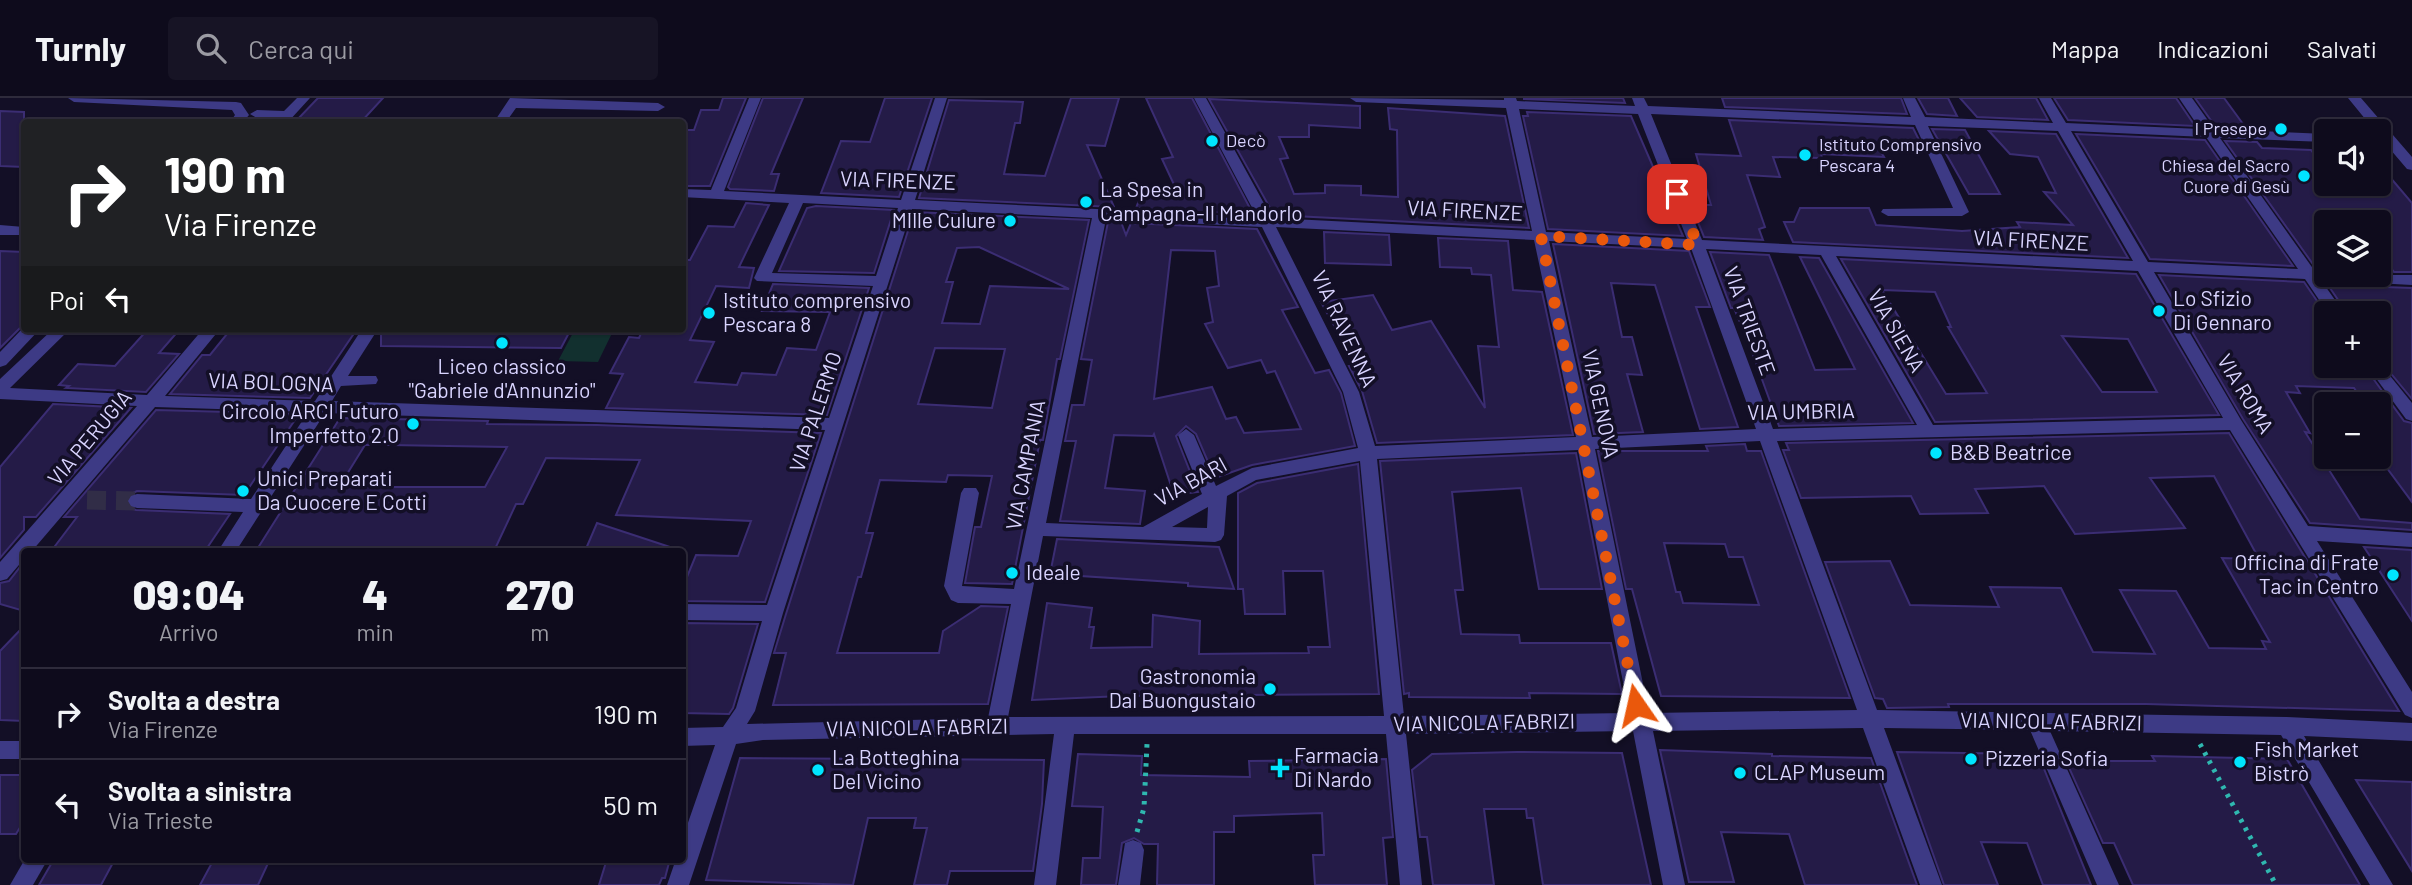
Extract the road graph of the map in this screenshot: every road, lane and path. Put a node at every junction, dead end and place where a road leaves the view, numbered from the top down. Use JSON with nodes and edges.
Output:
{"nodes":[{"id":1,"x":74,"y":98,"type":"edge"},
{"id":2,"x":223,"y":98,"type":"edge"},
{"id":3,"x":251,"y":98,"type":"edge"},
{"id":4,"x":304,"y":98,"type":"edge"},
{"id":5,"x":755,"y":98,"type":"edge"},
{"id":6,"x":941,"y":98,"type":"edge"},
{"id":7,"x":1200,"y":98,"type":"edge"},
{"id":8,"x":1356,"y":98,"type":"edge"},
{"id":9,"x":1909,"y":98,"type":"edge"},
{"id":10,"x":2045,"y":98,"type":"edge"},
{"id":11,"x":2185,"y":98,"type":"edge"},
{"id":12,"x":2354,"y":98,"type":"edge"},
{"id":13,"x":514,"y":101,"type":"edge"},
{"id":14,"x":1511,"y":101,"type":"edge"},
{"id":15,"x":1640,"y":103,"type":"edge"},
{"id":16,"x":205,"y":104,"type":"junction"},
{"id":17,"x":658,"y":107,"type":"dead end"},
{"id":18,"x":255,"y":118,"type":"edge"},
{"id":19,"x":239,"y":119,"type":"edge"},
{"id":20,"x":284,"y":119,"type":"edge"},
{"id":21,"x":502,"y":119,"type":"edge"},
{"id":22,"x":2369,"y":119,"type":"edge"},
{"id":23,"x":1920,"y":121,"type":"junction"},
{"id":24,"x":2062,"y":127,"type":"junction"},
{"id":25,"x":2211,"y":134,"type":"junction"},
{"id":26,"x":2314,"y":138,"type":"edge"},
{"id":27,"x":2391,"y":140,"type":"edge"},
{"id":28,"x":2412,"y":141,"type":"edge"},
{"id":29,"x":2391,"y":146,"type":"edge"},
{"id":30,"x":2412,"y":166,"type":"edge"},
{"id":31,"x":686,"y":193,"type":"edge"},
{"id":32,"x":716,"y":194,"type":"junction"},
{"id":33,"x":798,"y":198,"type":"junction"},
{"id":34,"x":909,"y":202,"type":"junction"},
{"id":35,"x":1100,"y":212,"type":"junction"},
{"id":36,"x":1888,"y":212,"type":"dead end"},
{"id":37,"x":1266,"y":221,"type":"junction"},
{"id":38,"x":2,"y":231,"type":"edge"},
{"id":39,"x":21,"y":231,"type":"edge"},
{"id":40,"x":1541,"y":236,"type":"junction"},
{"id":41,"x":1698,"y":245,"type":"junction"},
{"id":42,"x":1826,"y":251,"type":"junction"},
{"id":43,"x":2145,"y":268,"type":"junction"},
{"id":44,"x":2308,"y":276,"type":"junction"},
{"id":45,"x":2412,"y":280,"type":"edge"},
{"id":46,"x":883,"y":281,"type":"junction"},
{"id":47,"x":2327,"y":301,"type":"edge"},
{"id":48,"x":28,"y":333,"type":"edge"},
{"id":49,"x":58,"y":333,"type":"edge"},
{"id":50,"x":209,"y":333,"type":"edge"},
{"id":51,"x":368,"y":333,"type":"edge"},
{"id":52,"x":0,"y":361,"type":"edge"},
{"id":53,"x":2384,"y":378,"type":"edge"},
{"id":54,"x":0,"y":388,"type":"edge"},
{"id":55,"x":0,"y":393,"type":"edge"},
{"id":56,"x":150,"y":401,"type":"junction"},
{"id":57,"x":321,"y":407,"type":"junction"},
{"id":58,"x":2412,"y":415,"type":"edge"},
{"id":59,"x":835,"y":424,"type":"junction"},
{"id":60,"x":2235,"y":424,"type":"junction"},
{"id":61,"x":1929,"y":432,"type":"junction"},
{"id":62,"x":1186,"y":435,"type":"dead end"},
{"id":63,"x":1767,"y":435,"type":"junction"},
{"id":64,"x":1585,"y":442,"type":"junction"},
{"id":65,"x":1368,"y":453,"type":"junction"},
{"id":66,"x":970,"y":493,"type":"dead end"},
{"id":67,"x":1215,"y":495,"type":"junction"},
{"id":68,"x":67,"y":500,"type":"junction"},
{"id":69,"x":87,"y":500,"type":"tunnel mouth"},
{"id":70,"x":137,"y":501,"type":"tunnel mouth"},
{"id":71,"x":255,"y":506,"type":"junction"},
{"id":72,"x":1036,"y":529,"type":"junction"},
{"id":73,"x":2303,"y":533,"type":"junction"},
{"id":74,"x":1145,"y":534,"type":"junction"},
{"id":75,"x":2412,"y":540,"type":"edge"},
{"id":76,"x":24,"y":548,"type":"edge"},
{"id":77,"x":229,"y":548,"type":"edge"},
{"id":78,"x":21,"y":551,"type":"edge"},
{"id":79,"x":0,"y":574,"type":"edge"},
{"id":80,"x":1022,"y":597,"type":"junction"},
{"id":81,"x":686,"y":612,"type":"edge"},
{"id":82,"x":774,"y":613,"type":"junction"},
{"id":83,"x":2412,"y":709,"type":"edge"},
{"id":84,"x":1870,"y":719,"type":"junction"},
{"id":85,"x":1639,"y":721,"type":"junction"},
{"id":86,"x":2036,"y":722,"type":"junction"},
{"id":87,"x":2189,"y":724,"type":"junction"},
{"id":88,"x":1065,"y":725,"type":"junction"},
{"id":89,"x":1149,"y":725,"type":"junction"},
{"id":90,"x":1396,"y":725,"type":"junction"},
{"id":91,"x":996,"y":726,"type":"junction"},
{"id":92,"x":2287,"y":726,"type":"junction"},
{"id":93,"x":2412,"y":732,"type":"edge"},
{"id":94,"x":728,"y":736,"type":"junction"},
{"id":95,"x":686,"y":737,"type":"edge"},
{"id":96,"x":0,"y":750,"type":"edge"},
{"id":97,"x":21,"y":750,"type":"edge"},
{"id":98,"x":1133,"y":850,"type":"joint"},
{"id":99,"x":686,"y":861,"type":"edge"},
{"id":100,"x":35,"y":863,"type":"edge"},
{"id":101,"x":685,"y":863,"type":"edge"},
{"id":102,"x":22,"y":885,"type":"edge"},
{"id":103,"x":678,"y":885,"type":"edge"},
{"id":104,"x":1045,"y":885,"type":"edge"},
{"id":105,"x":1129,"y":885,"type":"edge"},
{"id":106,"x":1411,"y":885,"type":"edge"},
{"id":107,"x":1674,"y":885,"type":"edge"},
{"id":108,"x":1931,"y":885,"type":"edge"},
{"id":109,"x":2108,"y":885,"type":"edge"},
{"id":110,"x":2276,"y":885,"type":"edge"},
{"id":111,"x":2382,"y":885,"type":"edge"}],
"edges":[{"from":1,"to":16,"type":"street"},
{"from":2,"to":16,"type":"street"},
{"from":3,"to":18,"type":"street"},
{"from":4,"to":20,"type":"street"},
{"from":5,"to":32,"type":"street"},
{"from":6,"to":34,"type":"street","name":"VIA PALERMO"},
{"from":7,"to":37,"type":"street","name":"VIA RAVENNA"},
{"from":8,"to":14,"type":"street"},
{"from":9,"to":23,"type":"street"},
{"from":10,"to":24,"type":"street","name":"VIA ROMA"},
{"from":11,"to":25,"type":"street"},
{"from":12,"to":22,"type":"street"},
{"from":13,"to":17,"type":"street"},
{"from":13,"to":21,"type":"street"},
{"from":14,"to":15,"type":"street"},
{"from":14,"to":40,"type":"street","name":"VIA GENOVA"},
{"from":15,"to":23,"type":"street"},
{"from":15,"to":41,"type":"street","name":"VIA TRIESTE"},
{"from":16,"to":19,"type":"street"},
{"from":18,"to":20,"type":"street"},
{"from":23,"to":24,"type":"street"},
{"from":23,"to":36,"type":"street"},
{"from":24,"to":25,"type":"street"},
{"from":24,"to":43,"type":"street","name":"VIA ROMA"},
{"from":25,"to":26,"type":"street"},
{"from":25,"to":44,"type":"street"},
{"from":27,"to":28,"type":"street"},
{"from":29,"to":30,"type":"street"},
{"from":31,"to":32,"type":"street","name":"VIA FIRENZE"},
{"from":32,"to":33,"type":"street","name":"VIA FIRENZE"},
{"from":33,"to":34,"type":"street","name":"VIA FIRENZE"},
{"from":33,"to":46,"type":"street"},
{"from":34,"to":35,"type":"street","name":"VIA FIRENZE"},
{"from":34,"to":46,"type":"street","name":"VIA PALERMO"},
{"from":35,"to":37,"type":"street","name":"VIA FIRENZE"},
{"from":35,"to":72,"type":"street","name":"VIA CAMPANIA"},
{"from":37,"to":40,"type":"street","name":"VIA FIRENZE"},
{"from":37,"to":65,"type":"street","name":"VIA RAVENNA"},
{"from":38,"to":39,"type":"street"},
{"from":40,"to":41,"type":"street","name":"VIA FIRENZE"},
{"from":40,"to":64,"type":"street","name":"VIA GENOVA"},
{"from":41,"to":42,"type":"street","name":"VIA FIRENZE"},
{"from":41,"to":63,"type":"street","name":"VIA TRIESTE"},
{"from":42,"to":43,"type":"street","name":"VIA FIRENZE"},
{"from":42,"to":61,"type":"street","name":"VIA SIENA"},
{"from":43,"to":44,"type":"street","name":"VIA FIRENZE"},
{"from":43,"to":60,"type":"street","name":"VIA ROMA"},
{"from":44,"to":45,"type":"street","name":"VIA FIRENZE"},
{"from":44,"to":47,"type":"street"},
{"from":46,"to":59,"type":"street","name":"VIA PALERMO"},
{"from":48,"to":52,"type":"street"},
{"from":49,"to":54,"type":"street"},
{"from":50,"to":56,"type":"street","name":"VIA PERUGIA"},
{"from":51,"to":57,"type":"street"},
{"from":53,"to":58,"type":"street"},
{"from":55,"to":56,"type":"street","name":"VIA BOLOGNA"},
{"from":56,"to":57,"type":"street","name":"VIA BOLOGNA"},
{"from":56,"to":68,"type":"street","name":"VIA PERUGIA"},
{"from":57,"to":59,"type":"street","name":"VIA BOLOGNA"},
{"from":57,"to":71,"type":"street"},
{"from":59,"to":82,"type":"street","name":"VIA PALERMO"},
{"from":60,"to":61,"type":"street","name":"VIA UMBRIA"},
{"from":60,"to":73,"type":"street","name":"VIA ROMA"},
{"from":61,"to":63,"type":"street","name":"VIA UMBRIA"},
{"from":62,"to":67,"type":"street"},
{"from":63,"to":64,"type":"street","name":"VIA UMBRIA"},
{"from":63,"to":84,"type":"street","name":"VIA TRIESTE"},
{"from":64,"to":65,"type":"street","name":"VIA UMBRIA"},
{"from":64,"to":85,"type":"street","name":"VIA GENOVA"},
{"from":65,"to":67,"type":"street","name":"VIA BARI"},
{"from":65,"to":90,"type":"street","name":"VIA RAVENNA"},
{"from":66,"to":80,"type":"street"},
{"from":67,"to":74,"type":"street","name":"VIA BARI"},
{"from":67,"to":74,"type":"street"},
{"from":68,"to":69,"type":"street"},
{"from":68,"to":76,"type":"street","name":"VIA PERUGIA"},
{"from":70,"to":71,"type":"street"},
{"from":71,"to":77,"type":"street"},
{"from":72,"to":74,"type":"street","name":"VIA BARI"},
{"from":72,"to":80,"type":"street","name":"VIA CAMPANIA"},
{"from":73,"to":75,"type":"street"},
{"from":73,"to":83,"type":"street","name":"VIA ROMA"},
{"from":78,"to":79,"type":"street","name":"VIA PERUGIA"},
{"from":80,"to":91,"type":"street","name":"VIA CAMPANIA"},
{"from":81,"to":82,"type":"street"},
{"from":82,"to":94,"type":"street","name":"VIA PALERMO"},
{"from":84,"to":85,"type":"street","name":"VIA NICOLA FABRIZI"},
{"from":84,"to":86,"type":"street","name":"VIA NICOLA FABRIZI"},
{"from":84,"to":108,"type":"street","name":"VIA TRIESTE"},
{"from":85,"to":90,"type":"street","name":"VIA NICOLA FABRIZI"},
{"from":85,"to":107,"type":"street","name":"VIA GENOVA"},
{"from":86,"to":87,"type":"street","name":"VIA NICOLA FABRIZI"},
{"from":86,"to":109,"type":"street"},
{"from":87,"to":92,"type":"street","name":"VIA NICOLA FABRIZI"},
{"from":87,"to":110,"type":"path"},
{"from":88,"to":89,"type":"street","name":"VIA NICOLA FABRIZI"},
{"from":88,"to":91,"type":"street","name":"VIA NICOLA FABRIZI"},
{"from":88,"to":104,"type":"street"},
{"from":89,"to":90,"type":"street","name":"VIA NICOLA FABRIZI"},
{"from":89,"to":98,"type":"path"},
{"from":90,"to":106,"type":"street","name":"VIA RAVENNA"},
{"from":91,"to":94,"type":"street","name":"VIA NICOLA FABRIZI"},
{"from":92,"to":93,"type":"street","name":"VIA NICOLA FABRIZI"},
{"from":92,"to":111,"type":"street"},
{"from":94,"to":95,"type":"street","name":"VIA NICOLA FABRIZI"},
{"from":94,"to":99,"type":"street","name":"VIA PALERMO"},
{"from":96,"to":97,"type":"street"},
{"from":98,"to":105,"type":"street"},
{"from":100,"to":102,"type":"street"},
{"from":101,"to":103,"type":"street","name":"VIA PALERMO"}]}
